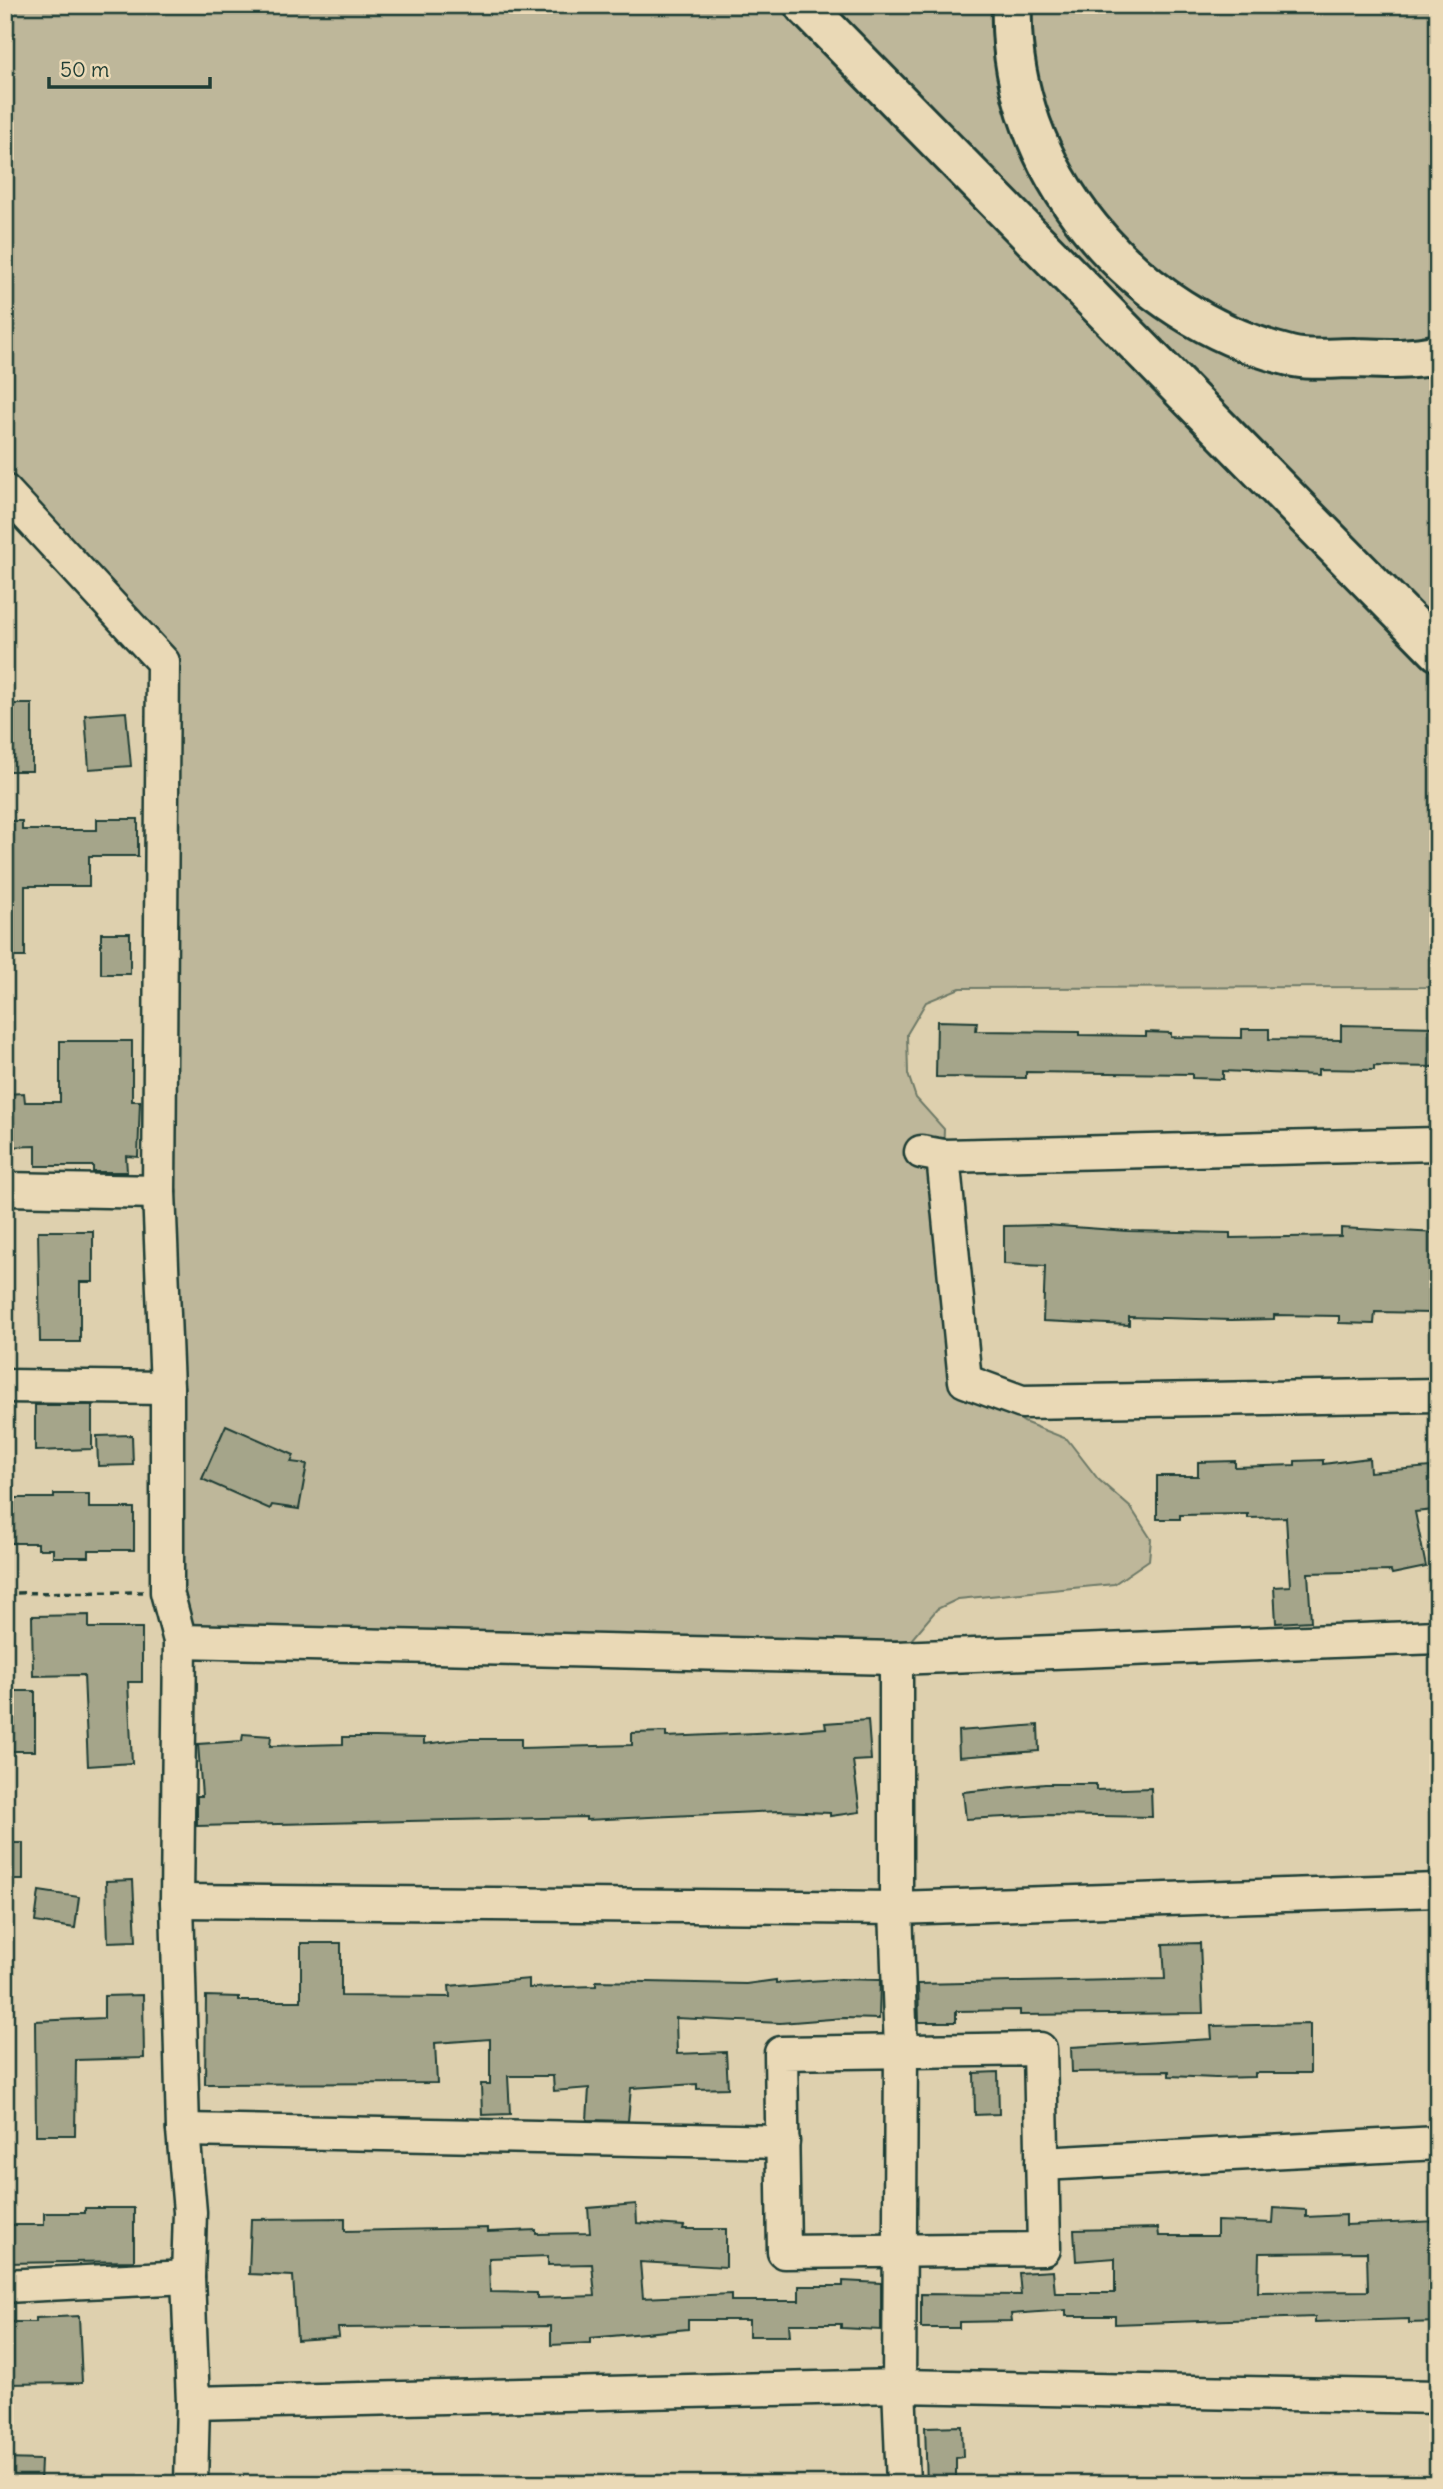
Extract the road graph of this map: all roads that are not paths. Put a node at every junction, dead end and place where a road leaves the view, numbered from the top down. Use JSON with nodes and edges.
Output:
{"nodes":[{"id":1,"x":804,"y":5,"type":"edge"},
{"id":2,"x":1012,"y":5,"type":"edge"},
{"id":3,"x":1438,"y":354,"type":"edge"},
{"id":4,"x":5,"y":491,"type":"edge"},
{"id":5,"x":1438,"y":651,"type":"edge"},
{"id":6,"x":1438,"y":1144,"type":"edge"},
{"id":7,"x":5,"y":1189,"type":"edge"},
{"id":8,"x":159,"y":1192,"type":"junction"},
{"id":9,"x":5,"y":1386,"type":"edge"},
{"id":10,"x":167,"y":1388,"type":"junction"},
{"id":11,"x":1438,"y":1395,"type":"edge"},
{"id":12,"x":1438,"y":1637,"type":"edge"},
{"id":13,"x":180,"y":1641,"type":"junction"},
{"id":14,"x":896,"y":1658,"type":"junction"},
{"id":15,"x":1438,"y":1890,"type":"edge"},
{"id":16,"x":177,"y":1901,"type":"junction"},
{"id":17,"x":895,"y":1908,"type":"junction"},
{"id":18,"x":901,"y":2051,"type":"junction"},
{"id":19,"x":183,"y":2130,"type":"junction"},
{"id":20,"x":783,"y":2142,"type":"junction"},
{"id":21,"x":1438,"y":2143,"type":"edge"},
{"id":22,"x":1042,"y":2164,"type":"junction"},
{"id":23,"x":902,"y":2252,"type":"junction"},
{"id":24,"x":188,"y":2277,"type":"junction"},
{"id":25,"x":5,"y":2286,"type":"edge"},
{"id":26,"x":900,"y":2386,"type":"junction"},
{"id":27,"x":1438,"y":2397,"type":"edge"},
{"id":28,"x":193,"y":2403,"type":"junction"},
{"id":29,"x":191,"y":2484,"type":"edge"},
{"id":30,"x":903,"y":2484,"type":"edge"}],
"edges":[{"from":1,"to":5,"type":"main road"},
{"from":2,"to":3,"type":"main road"},
{"from":4,"to":8,"type":"street"},
{"from":6,"to":11,"type":"street"},
{"from":7,"to":8,"type":"street"},
{"from":8,"to":10,"type":"street"},
{"from":9,"to":10,"type":"street"},
{"from":10,"to":13,"type":"street"},
{"from":12,"to":14,"type":"street"},
{"from":13,"to":14,"type":"street"},
{"from":13,"to":16,"type":"street"},
{"from":14,"to":17,"type":"street"},
{"from":15,"to":17,"type":"street"},
{"from":16,"to":17,"type":"street"},
{"from":16,"to":19,"type":"street"},
{"from":17,"to":18,"type":"street"},
{"from":18,"to":20,"type":"street"},
{"from":18,"to":22,"type":"street"},
{"from":18,"to":23,"type":"street"},
{"from":19,"to":20,"type":"street"},
{"from":19,"to":24,"type":"street"},
{"from":20,"to":23,"type":"street"},
{"from":21,"to":22,"type":"street"},
{"from":22,"to":23,"type":"street"},
{"from":23,"to":26,"type":"street"},
{"from":24,"to":25,"type":"street"},
{"from":24,"to":28,"type":"street"},
{"from":26,"to":27,"type":"street"},
{"from":26,"to":28,"type":"street"},
{"from":26,"to":30,"type":"street"},
{"from":28,"to":29,"type":"street"}]}
